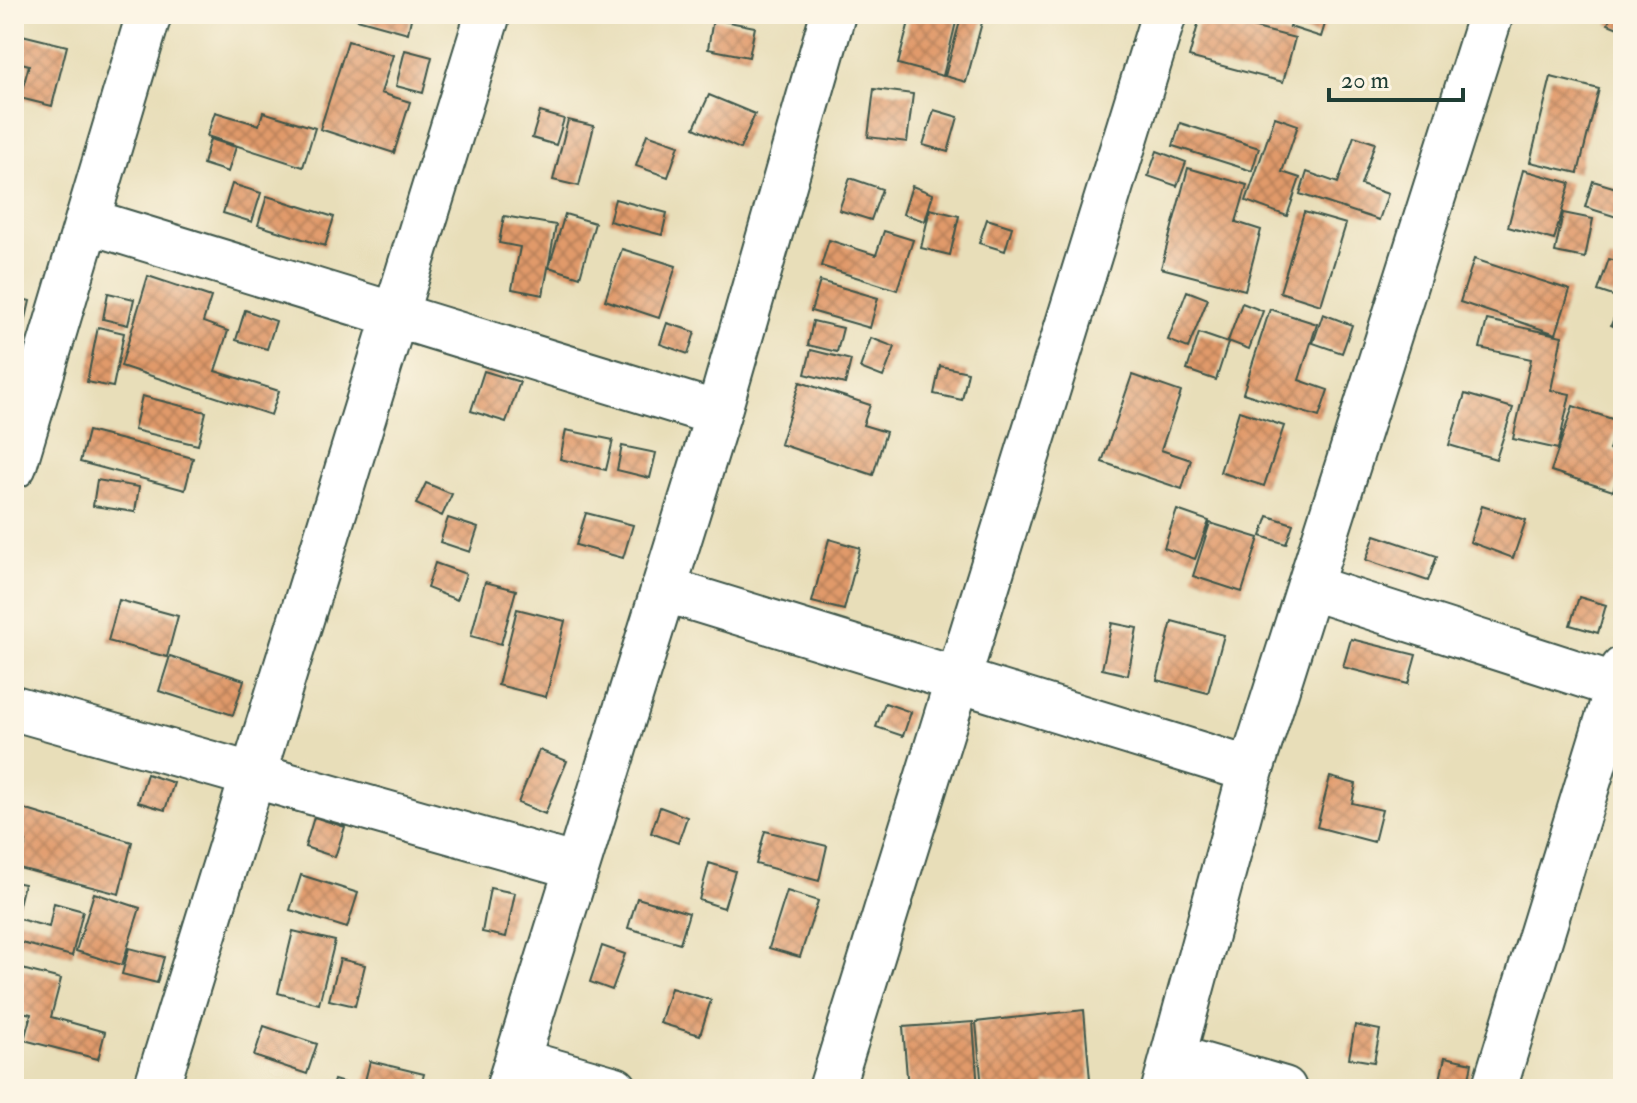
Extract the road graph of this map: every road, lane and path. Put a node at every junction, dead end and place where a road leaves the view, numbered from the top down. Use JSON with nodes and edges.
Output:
{"nodes":[{"id":1,"x":149,"y":14,"type":"edge"},
{"id":2,"x":488,"y":14,"type":"edge"},
{"id":3,"x":833,"y":14,"type":"edge"},
{"id":4,"x":1164,"y":14,"type":"edge"},
{"id":5,"x":1491,"y":14,"type":"edge"},
{"id":6,"x":88,"y":221,"type":"junction"},
{"id":7,"x":395,"y":314,"type":"junction"},
{"id":8,"x":25,"y":386,"type":"edge"},
{"id":9,"x":718,"y":414,"type":"junction"},
{"id":10,"x":14,"y":466,"type":"edge"},
{"id":11,"x":1309,"y":587,"type":"junction"},
{"id":12,"x":663,"y":589,"type":"junction"},
{"id":13,"x":958,"y":680,"type":"junction"},
{"id":14,"x":1621,"y":681,"type":"edge"},
{"id":15,"x":14,"y":708,"type":"edge"},
{"id":16,"x":1251,"y":770,"type":"junction"},
{"id":17,"x":251,"y":777,"type":"junction"},
{"id":18,"x":577,"y":867,"type":"junction"},
{"id":19,"x":1169,"y":1073,"type":"edge"},
{"id":20,"x":512,"y":1075,"type":"edge"},
{"id":21,"x":156,"y":1089,"type":"edge"},
{"id":22,"x":615,"y":1089,"type":"edge"},
{"id":23,"x":831,"y":1089,"type":"edge"},
{"id":24,"x":1284,"y":1089,"type":"edge"},
{"id":25,"x":1494,"y":1089,"type":"edge"}],
"edges":[{"from":1,"to":6,"type":"street"},
{"from":2,"to":7,"type":"street"},
{"from":3,"to":9,"type":"street"},
{"from":4,"to":13,"type":"street"},
{"from":5,"to":11,"type":"street"},
{"from":6,"to":7,"type":"street"},
{"from":6,"to":8,"type":"street"},
{"from":7,"to":9,"type":"street"},
{"from":7,"to":17,"type":"street"},
{"from":8,"to":10,"type":"street"},
{"from":9,"to":12,"type":"street"},
{"from":11,"to":14,"type":"street"},
{"from":11,"to":16,"type":"street"},
{"from":12,"to":13,"type":"street"},
{"from":12,"to":18,"type":"street"},
{"from":13,"to":16,"type":"street"},
{"from":13,"to":23,"type":"street"},
{"from":14,"to":25,"type":"street"},
{"from":15,"to":17,"type":"street"},
{"from":16,"to":19,"type":"street"},
{"from":17,"to":18,"type":"street"},
{"from":17,"to":21,"type":"street"},
{"from":18,"to":20,"type":"street"},
{"from":19,"to":24,"type":"street"},
{"from":20,"to":22,"type":"street"}]}
